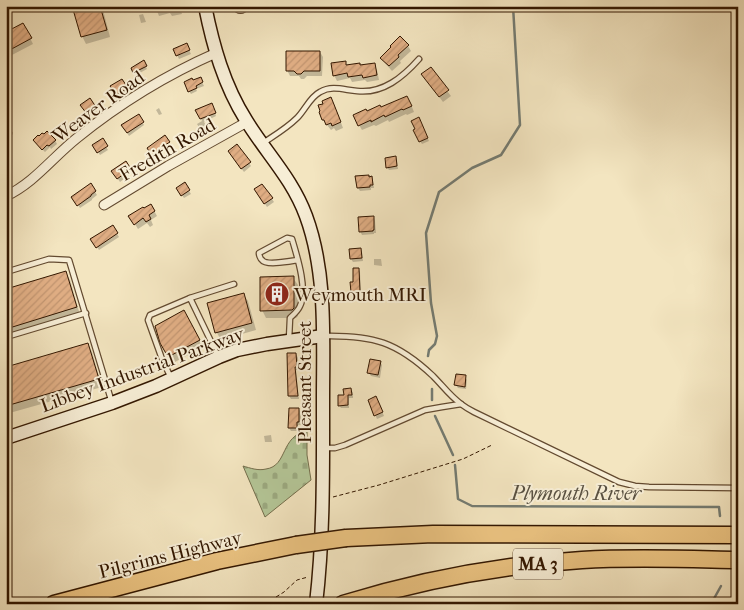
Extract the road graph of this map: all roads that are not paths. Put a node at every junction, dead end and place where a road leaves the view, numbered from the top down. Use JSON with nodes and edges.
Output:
{"nodes":[{"id":1,"x":205,"y":6,"type":"edge"},
{"id":2,"x":234,"y":6,"type":"edge"},
{"id":3,"x":247,"y":6,"type":"edge"},
{"id":4,"x":216,"y":53,"type":"junction"},
{"id":5,"x":419,"y":59,"type":"dead end"},
{"id":6,"x":246,"y":122,"type":"junction"},
{"id":7,"x":6,"y":128,"type":"edge"},
{"id":8,"x":6,"y":143,"type":"edge"},
{"id":9,"x":262,"y":144,"type":"junction"},
{"id":10,"x":6,"y":196,"type":"edge"},
{"id":11,"x":104,"y":205,"type":"dead end"},
{"id":12,"x":298,"y":260,"type":"junction"},
{"id":13,"x":6,"y":272,"type":"edge"},
{"id":14,"x":234,"y":284,"type":"dead end"},
{"id":15,"x":190,"y":298,"type":"junction"},
{"id":16,"x":86,"y":314,"type":"junction"},
{"id":17,"x":323,"y":336,"type":"junction"},
{"id":18,"x":6,"y":337,"type":"edge"},
{"id":19,"x":289,"y":340,"type":"junction"},
{"id":20,"x":219,"y":357,"type":"junction"},
{"id":21,"x":172,"y":378,"type":"junction"},
{"id":22,"x":112,"y":403,"type":"junction"},
{"id":23,"x":460,"y":404,"type":"junction"},
{"id":24,"x":6,"y":438,"type":"edge"},
{"id":25,"x":323,"y":448,"type":"junction"},
{"id":26,"x":738,"y":488,"type":"edge"},
{"id":27,"x":738,"y":535,"type":"edge"},
{"id":28,"x":738,"y":560,"type":"edge"},
{"id":29,"x":54,"y":604,"type":"edge"},
{"id":30,"x":316,"y":604,"type":"edge"},
{"id":31,"x":343,"y":604,"type":"edge"}],
"edges":[{"from":1,"to":4,"type":"main road","name":"Pleasant Street"},
{"from":2,"to":3,"type":"lane"},
{"from":4,"to":6,"type":"main road","name":"Pleasant Street"},
{"from":4,"to":10,"type":"street","name":"Weaver Road"},
{"from":5,"to":9,"type":"lane"},
{"from":6,"to":9,"type":"main road","name":"Pleasant Street"},
{"from":6,"to":11,"type":"street","name":"Fredith Road"},
{"from":7,"to":8,"type":"lane"},
{"from":9,"to":17,"type":"main road","name":"Pleasant Street"},
{"from":12,"to":12,"type":"lane"},
{"from":12,"to":19,"type":"lane"},
{"from":13,"to":16,"type":"lane"},
{"from":14,"to":15,"type":"lane"},
{"from":15,"to":20,"type":"lane"},
{"from":15,"to":21,"type":"lane"},
{"from":16,"to":18,"type":"lane"},
{"from":16,"to":22,"type":"lane"},
{"from":17,"to":19,"type":"main road","name":"Libbey Industrial Parkway"},
{"from":17,"to":23,"type":"lane"},
{"from":17,"to":25,"type":"main road","name":"Pleasant Street"},
{"from":19,"to":20,"type":"main road","name":"Libbey Industrial Parkway"},
{"from":20,"to":21,"type":"main road","name":"Libbey Industrial Parkway"},
{"from":21,"to":22,"type":"main road","name":"Libbey Industrial Parkway"},
{"from":22,"to":24,"type":"main road","name":"Libbey Industrial Parkway"},
{"from":23,"to":25,"type":"lane"},
{"from":23,"to":26,"type":"lane"},
{"from":25,"to":30,"type":"main road","name":"Pleasant Street"},
{"from":27,"to":29,"type":"highway","name":"Pilgrims Highway","number":"MA 3","bridge":true},
{"from":28,"to":31,"type":"highway","number":"MA 3"}]}
